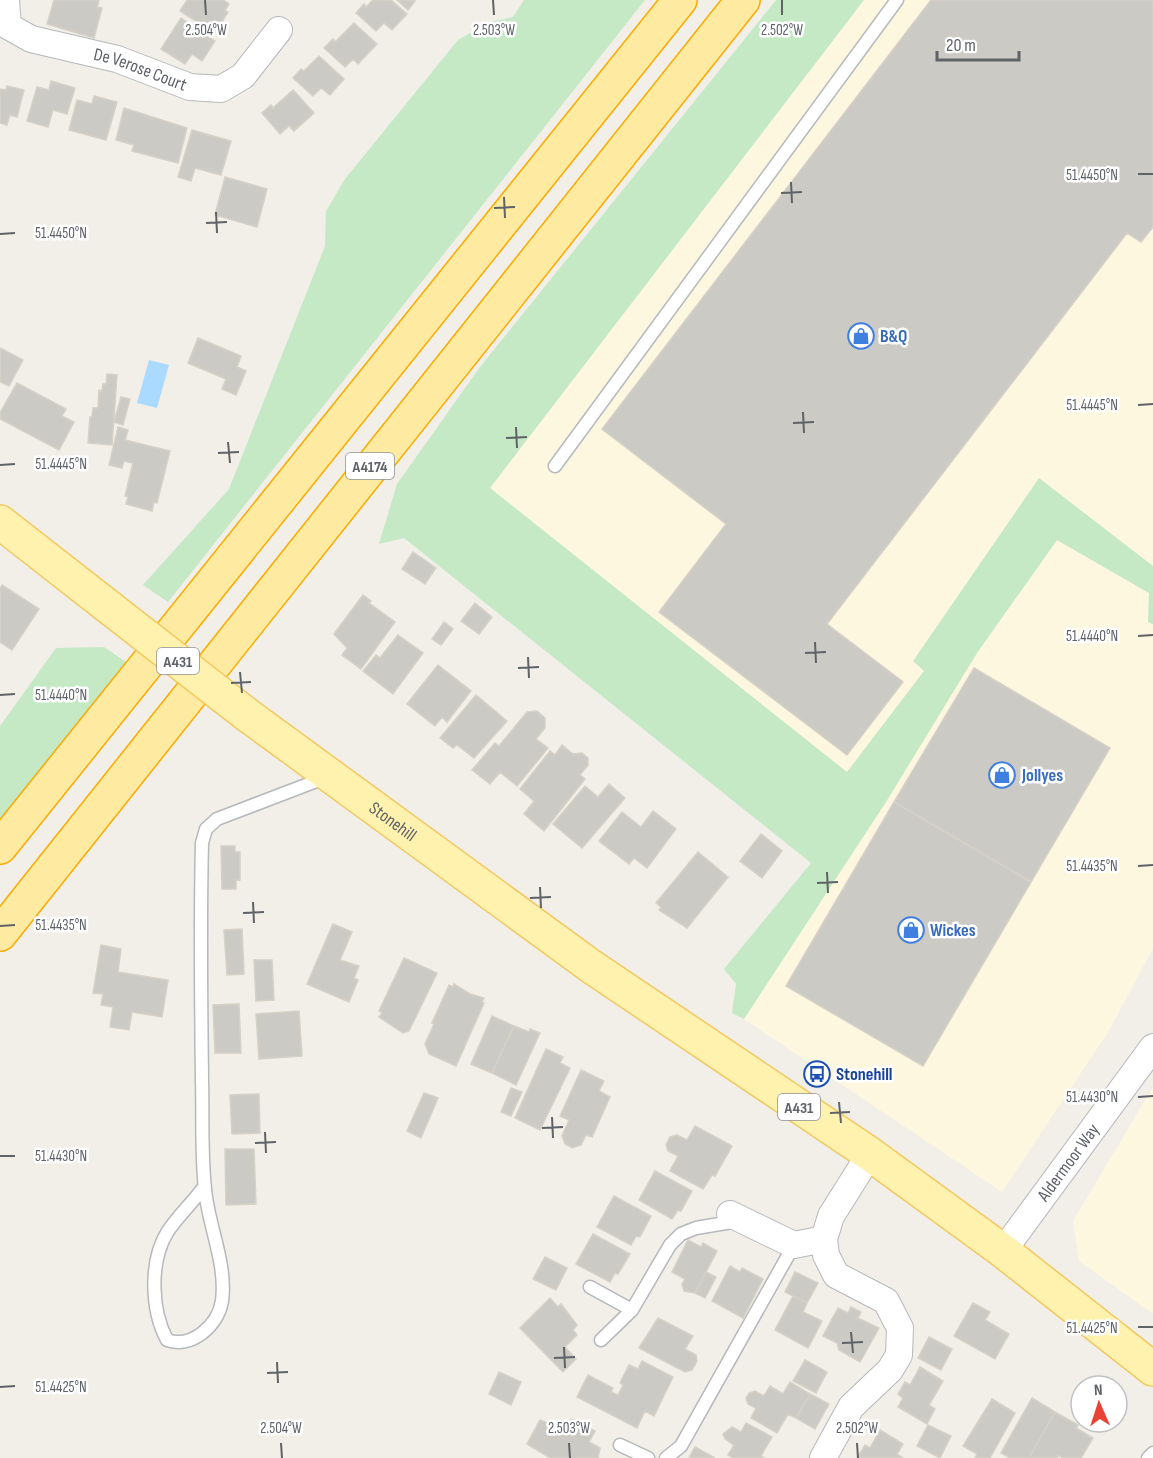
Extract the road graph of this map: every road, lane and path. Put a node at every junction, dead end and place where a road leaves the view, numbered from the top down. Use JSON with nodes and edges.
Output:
{"nodes":[{"id":1,"x":6,"y":0,"type":"edge"},
{"id":2,"x":680,"y":0,"type":"edge"},
{"id":3,"x":742,"y":0,"type":"edge"},
{"id":4,"x":897,"y":0,"type":"edge"},
{"id":5,"x":279,"y":30,"type":"dead end"},
{"id":6,"x":555,"y":466,"type":"dead end"},
{"id":7,"x":0,"y":522,"type":"edge"},
{"id":8,"x":329,"y":777,"type":"junction"},
{"id":9,"x":0,"y":847,"type":"edge"},
{"id":10,"x":0,"y":934,"type":"edge"},
{"id":11,"x":1153,"y":1047,"type":"edge"},
{"id":12,"x":870,"y":1154,"type":"junction"},
{"id":13,"x":204,"y":1187,"type":"junction"},
{"id":14,"x":736,"y":1217,"type":"joint"},
{"id":15,"x":824,"y":1239,"type":"junction"},
{"id":16,"x":794,"y":1245,"type":"junction"},
{"id":17,"x":1004,"y":1251,"type":"junction"},
{"id":18,"x":590,"y":1287,"type":"dead end"},
{"id":19,"x":632,"y":1310,"type":"junction"},
{"id":20,"x":602,"y":1340,"type":"dead end"},
{"id":21,"x":1153,"y":1369,"type":"edge"},
{"id":22,"x":621,"y":1445,"type":"dead end"},
{"id":23,"x":1153,"y":1453,"type":"edge"},
{"id":24,"x":648,"y":1458,"type":"edge"},
{"id":25,"x":666,"y":1458,"type":"edge"},
{"id":26,"x":823,"y":1458,"type":"edge"},
{"id":27,"x":1148,"y":1458,"type":"edge"}],
"edges":[{"from":1,"to":5,"type":"street","name":"De Verose Court"},
{"from":2,"to":9,"type":"highway","number":"A4174"},
{"from":3,"to":10,"type":"highway","number":"A4174"},
{"from":4,"to":6,"type":"lane"},
{"from":7,"to":8,"type":"main road","name":"Stonehill","number":"A431","bridge":true},
{"from":8,"to":12,"type":"main road","name":"Stonehill","number":"A431"},
{"from":8,"to":13,"type":"lane"},
{"from":11,"to":17,"type":"street","name":"Aldermoor Way"},
{"from":12,"to":15,"type":"street"},
{"from":12,"to":17,"type":"main road","name":"Stonehill","number":"A431"},
{"from":13,"to":13,"type":"lane"},
{"from":14,"to":16,"type":"street"},
{"from":14,"to":19,"type":"lane"},
{"from":15,"to":16,"type":"street"},
{"from":15,"to":26,"type":"street"},
{"from":16,"to":25,"type":"lane"},
{"from":17,"to":21,"type":"main road","number":"A431"},
{"from":18,"to":19,"type":"lane"},
{"from":19,"to":20,"type":"lane"},
{"from":22,"to":24,"type":"lane"},
{"from":23,"to":27,"type":"lane"}]}
